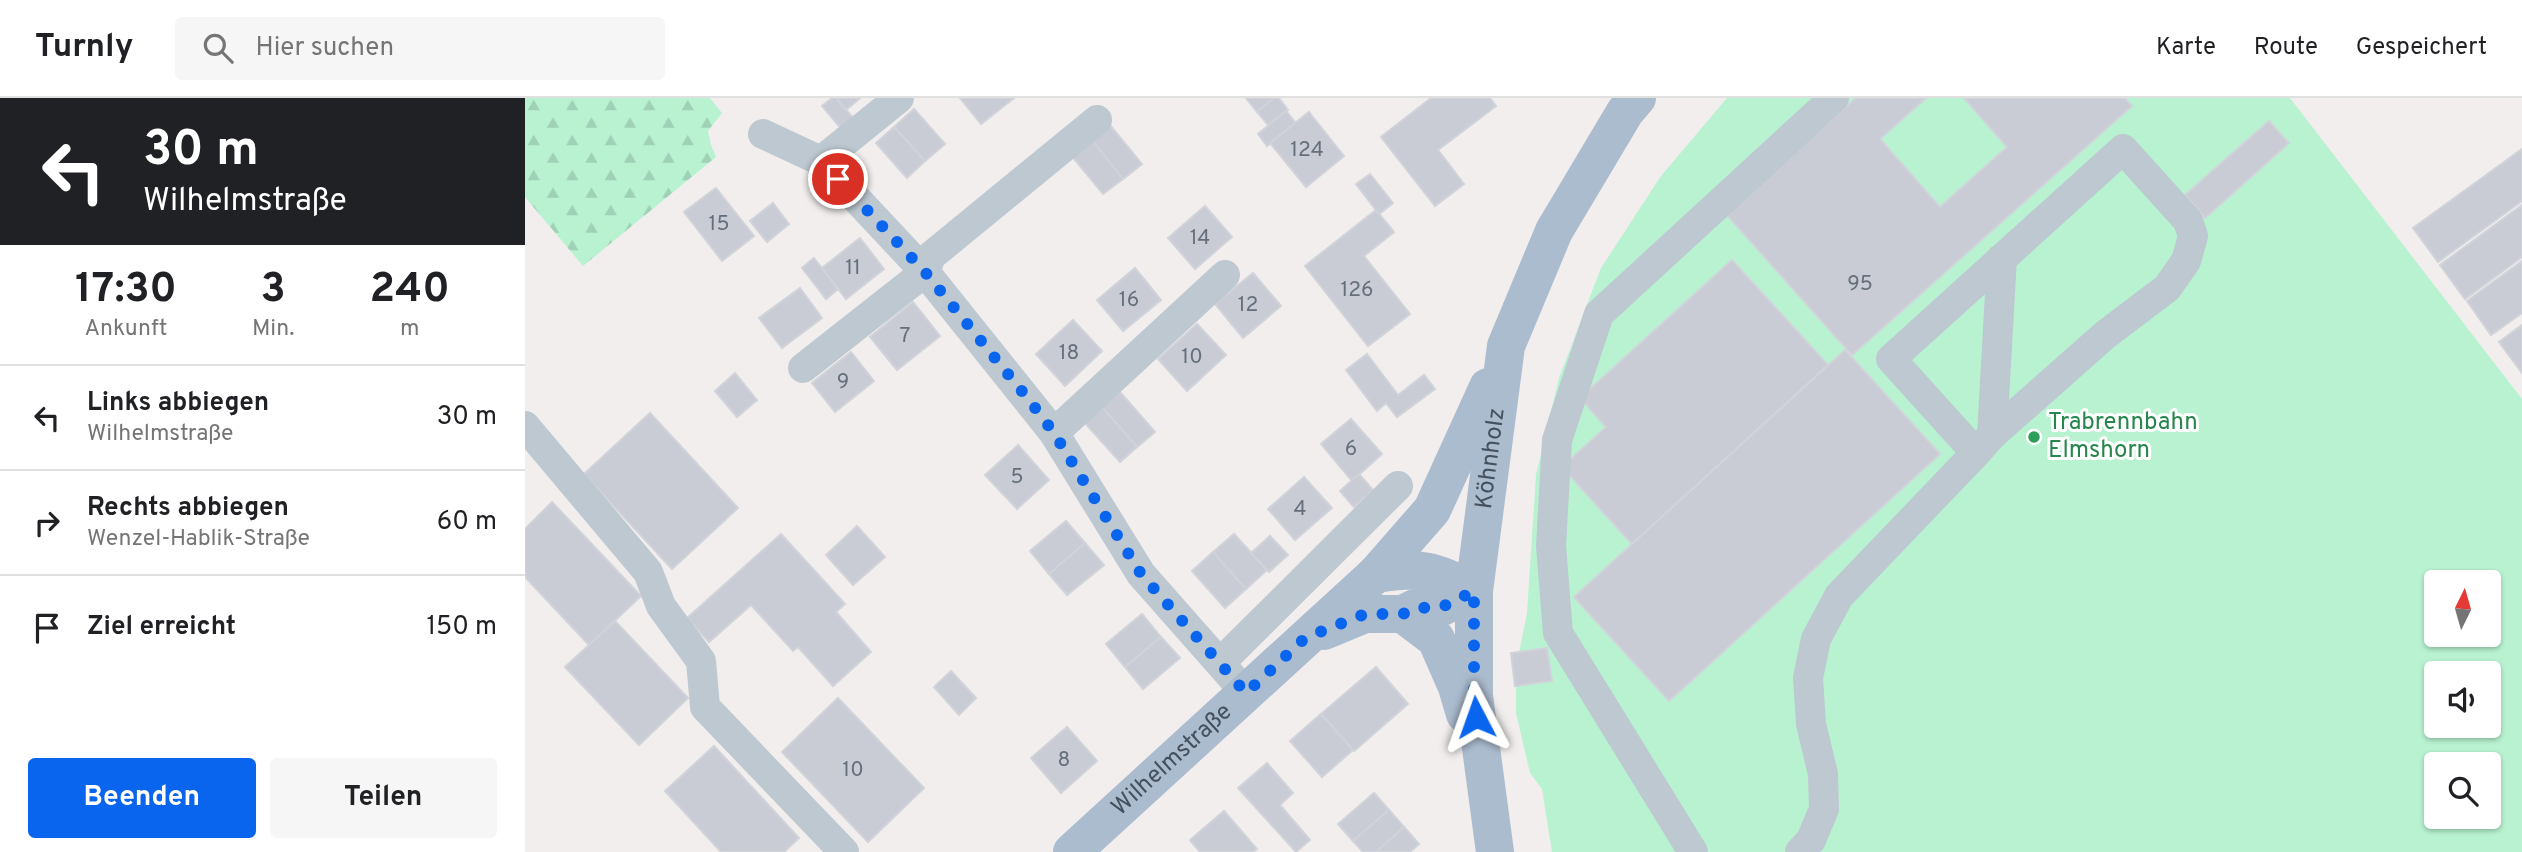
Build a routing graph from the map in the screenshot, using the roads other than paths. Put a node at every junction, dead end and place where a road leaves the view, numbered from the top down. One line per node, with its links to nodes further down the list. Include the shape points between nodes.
1 (899, 98): 6 (street)
2 (1637, 98): 10 (main road, Köhnholz, via 1554,231)
3 (1818, 103): 26 (street, via 1599,314 1557,440 1551,546 1558,633)
4 (1097, 120): 8 (street, via 930,256)
5 (763, 134): 6 (street)
6 (821, 161): 8 (street)
7 (2002, 258): 14 (street); 14 (street, via 1891,359); 14 (street, via 2123,149 2188,221 2193,236 2186,261 2167,288 2105,335)
8 (925, 272): 11 (street); 13 (street)
9 (1225, 275): 13 (street)
10 (1506, 346): 16 (main road, Wilhelmstraße, via 1432,510); 17 (main road, Köhnholz)
11 (803, 368)
12 (525, 426): 23 (street, via 648,572 661,606 701,661 705,707)
13 (1054, 433): 20 (street, via 1141,574)
14 (1984, 444): 27 (street, via 1839,596 1816,639 1808,678 1824,809 1811,840)
15 (1398, 486): 20 (street)
16 (1376, 574): 17 (main road, via 1419,570 1445,575); 19 (main road, Wilhelmstraße)
17 (1474, 591): 18 (main road, Wilhelmstraße, via 1442,607 1415,608); 22 (main road, Köhnholz, via 1474,696)
18 (1403, 614): 19 (main road, Wilhelmstraße, via 1365,614); 22 (main road, via 1436,639 1457,687)
19 (1305, 638): 21 (main road, Wilhelmstraße)
20 (1220, 663): 21 (street)
21 (1246, 693): 24 (main road, Wilhelmstraße)
22 (1484, 780): 25 (main road, Köhnholz)
23 (844, 852)
24 (1072, 852)
25 (1495, 852)
26 (1693, 852)
27 (1800, 852)

